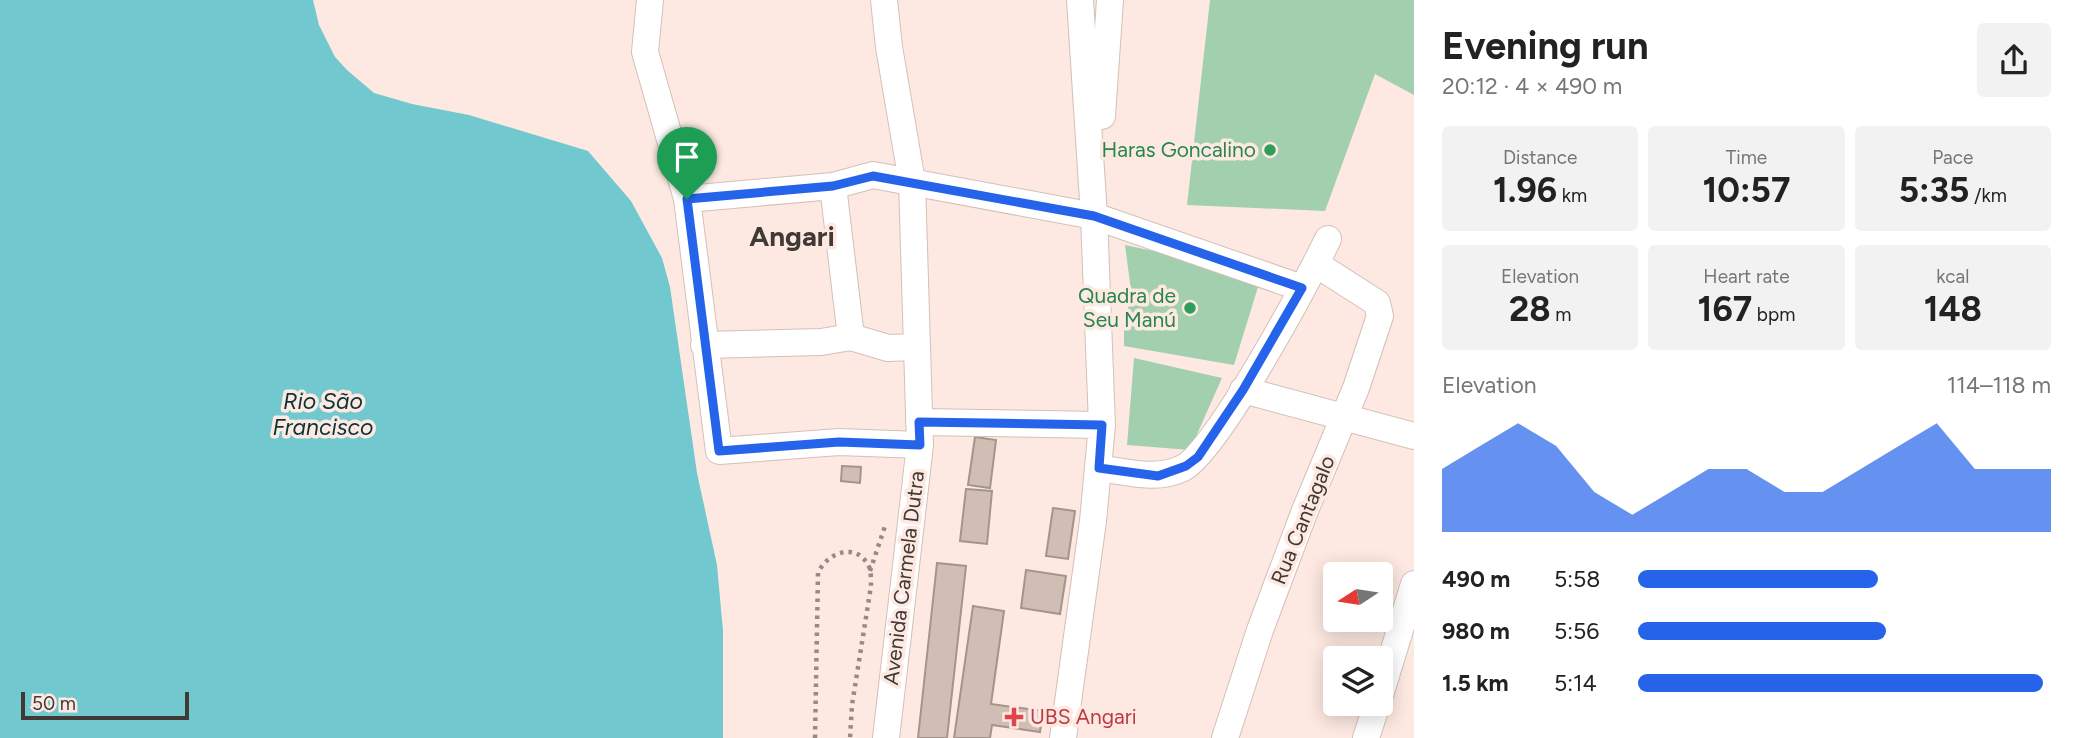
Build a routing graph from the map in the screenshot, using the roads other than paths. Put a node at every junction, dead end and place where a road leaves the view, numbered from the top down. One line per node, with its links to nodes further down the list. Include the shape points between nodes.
1 (650, 0): 7 (street, via 645,52)
2 (884, 0): 5 (street, Avenida Carmela Dutra)
3 (1080, 0): 8 (street)
4 (1110, 0): 8 (street)
5 (912, 182): 6 (street, via 873,176); 8 (street); 14 (street, Avenida Carmela Dutra)
6 (833, 186): 7 (street); 12 (street)
7 (687, 199): 13 (street)
8 (1094, 216): 11 (street); 17 (street)
9 (1328, 239): 10 (street)
10 (1316, 264): 11 (street); 16 (street, Rua Cantagalo, via 1377,303 1380,316)
11 (1302, 288): 15 (street)
12 (850, 337): 13 (street); 14 (street, via 888,348)
13 (704, 345): 18 (street, via 719,451)
14 (915, 346): 18 (street, Avenida Carmela Dutra)
15 (1243, 390): 16 (street); 20 (street, via 1198,457 1186,466 1158,476)
16 (1344, 418): 19 (street); 26 (street, Rua Cantagalo, via 1265,617)
17 (1102, 425): 18 (street); 20 (street)
18 (919, 433): 24 (street, Avenida Carmela Dutra)
19 (1414, 436)
20 (1099, 468): 25 (street)
21 (1414, 584): 22 (street)
22 (1393, 653)
23 (1373, 716): 27 (street)
24 (886, 738)
25 (1063, 738)
26 (1225, 738)
27 (1366, 738)

